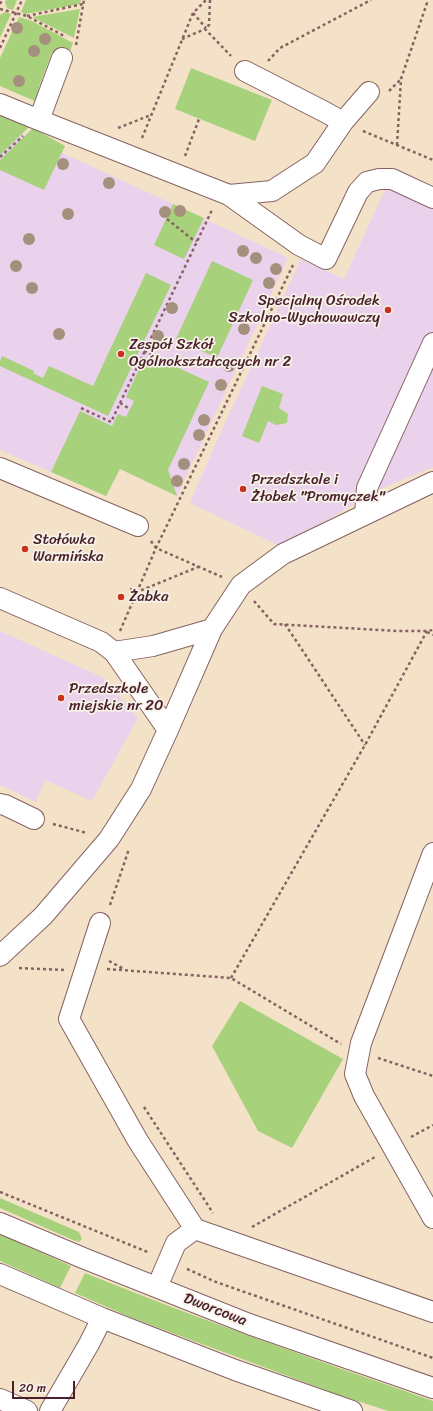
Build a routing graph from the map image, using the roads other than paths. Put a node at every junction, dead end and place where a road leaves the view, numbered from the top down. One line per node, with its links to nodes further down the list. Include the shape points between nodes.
1 (62, 58): 5 (street)
2 (245, 71): 6 (street)
3 (369, 92): 6 (street)
4 (0, 104): 5 (street)
5 (39, 120): 7 (street)
6 (352, 126): 7 (street, via 315,163 272,191)
7 (229, 195): 8 (street, via 300,245 326,259 358,192 367,182 392,179)
8 (433, 198)
9 (433, 343): 12 (street, via 368,488)
10 (0, 468): 13 (street)
11 (433, 482): 12 (street)
12 (365, 514): 15 (street, via 283,554 241,585)
13 (138, 526)
14 (0, 598): 16 (street, via 101,642)
15 (212, 628): 16 (street, via 153,646); 17 (street)
16 (114, 652): 17 (street)
17 (168, 730): 22 (street, via 141,789 108,840 43,916)
18 (0, 804): 19 (street)
19 (34, 819)
20 (433, 853): 23 (street, via 361,1043 356,1074 364,1096)
21 (100, 923): 25 (street, via 69,1019 138,1141)
22 (8, 962)
23 (433, 1218)
24 (0, 1223): 27 (street, Dworcowa)
25 (195, 1229): 27 (street, via 176,1243); 28 (street)
26 (0, 1274): 29 (street)
27 (157, 1287): 30 (street, Dworcowa, via 257,1326)
28 (433, 1312)
29 (102, 1318): 33 (street); 34 (street, via 235,1370)
30 (433, 1388)
31 (0, 1399): 32 (street)
32 (27, 1411)
33 (50, 1411)
34 (352, 1411)

